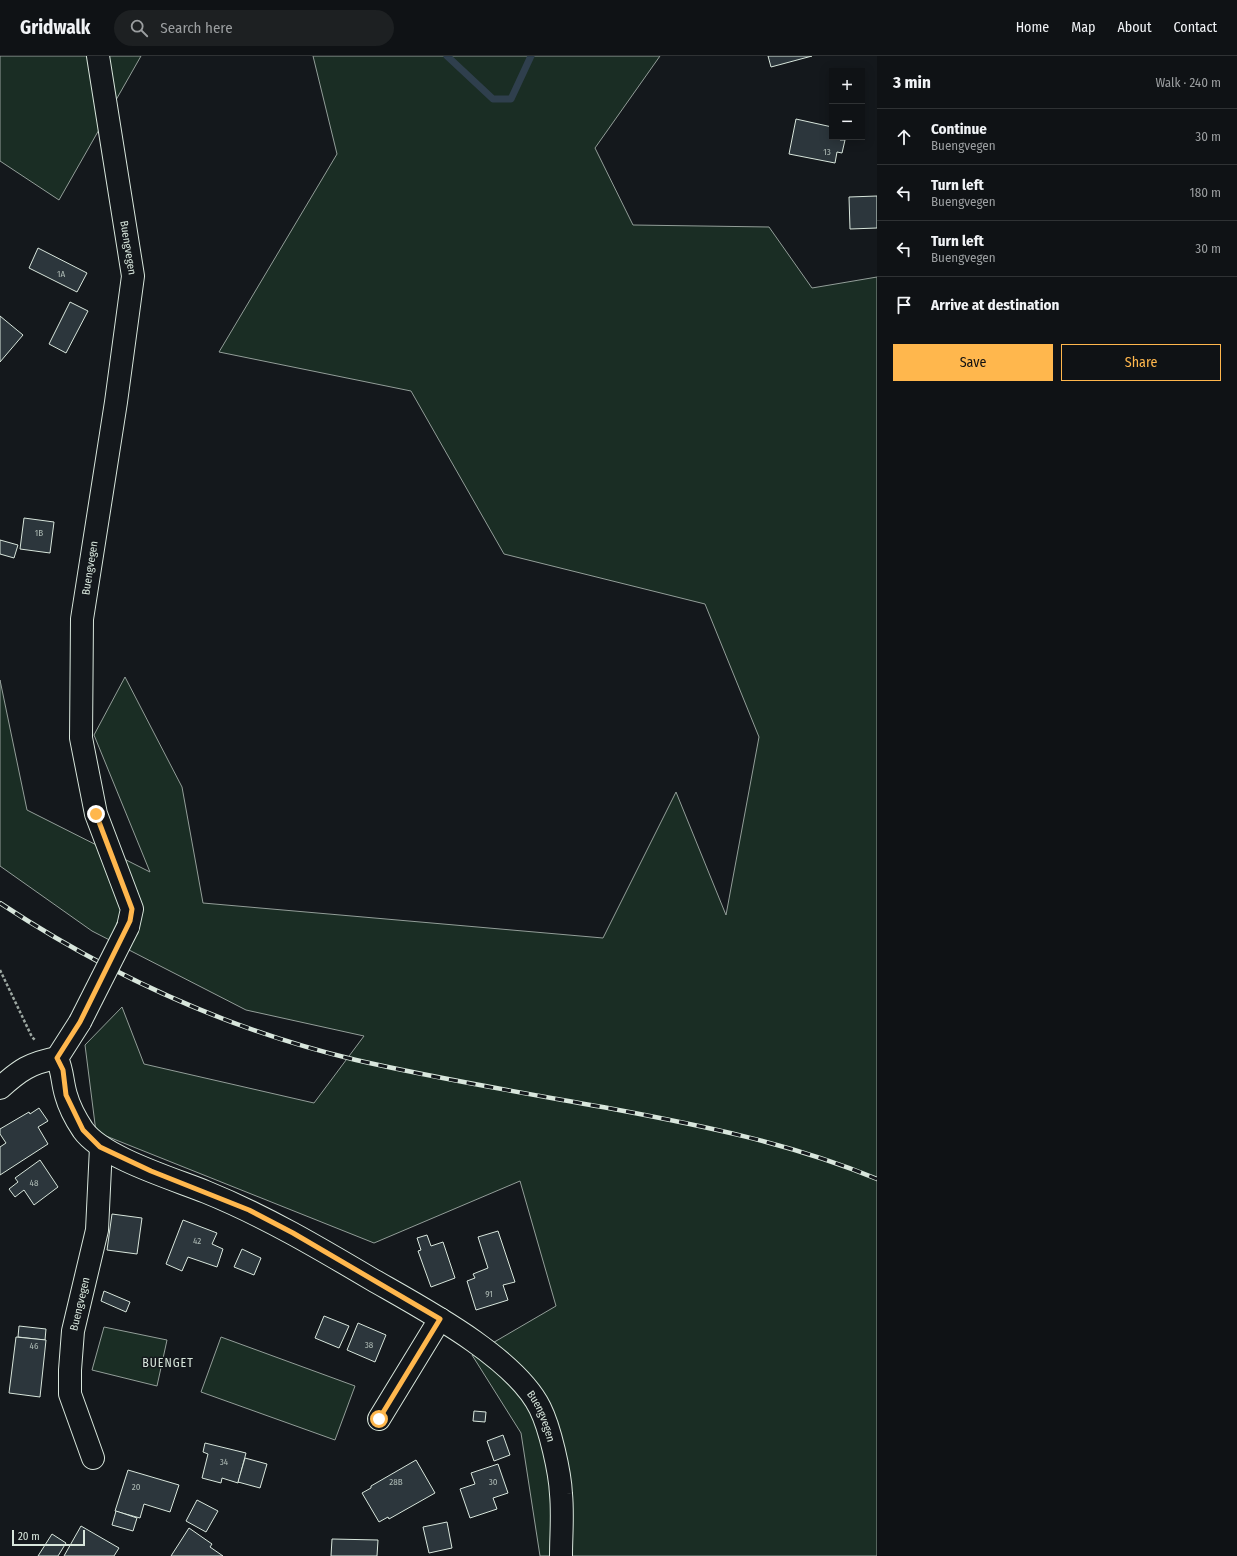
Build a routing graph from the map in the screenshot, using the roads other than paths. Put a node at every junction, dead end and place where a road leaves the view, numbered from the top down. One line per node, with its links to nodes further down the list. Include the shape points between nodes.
1 (98, 56): 2 (street, Buengvegen, bridge, via 132,276 116,402 82,619 81,738 96,814 132,909 128,927 80,1022)
2 (57, 1058): 3 (street, via 38,1062 19,1071); 4 (street, Buengvegen, via 63,1070 66,1095 83,1130)
3 (0, 1088)
4 (100, 1147): 5 (street, Buengvegen, via 151,1171 249,1210); 7 (street, Buengvegen, via 97,1230 73,1331 70,1370 72,1399)
5 (440, 1319): 6 (street); 8 (street, Buengvegen, via 487,1351 518,1378 540,1407 550,1435 561,1494)
6 (379, 1419)
7 (93, 1458)
8 (560, 1556)

